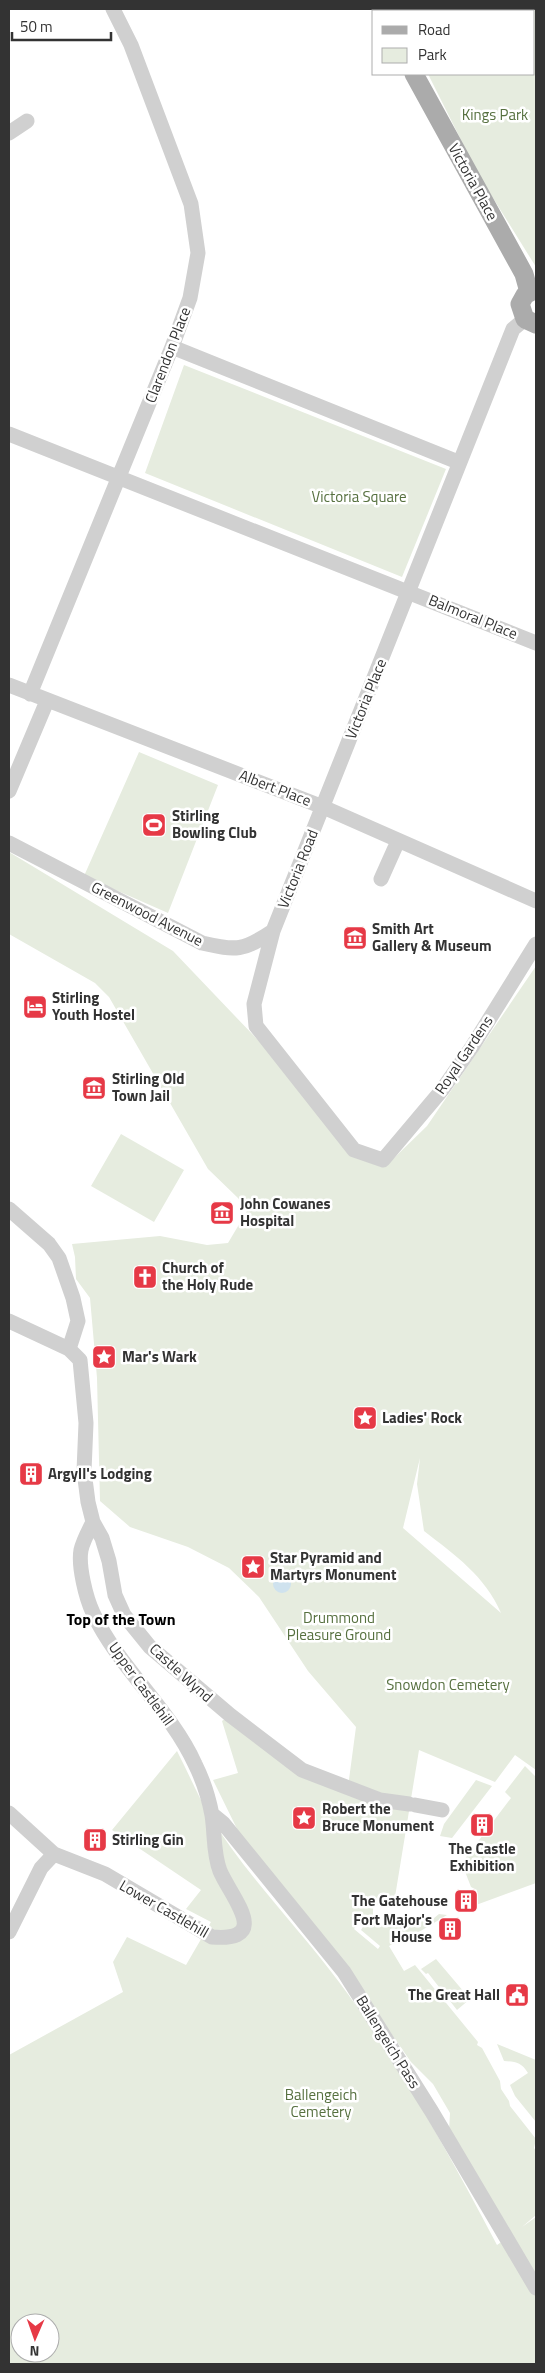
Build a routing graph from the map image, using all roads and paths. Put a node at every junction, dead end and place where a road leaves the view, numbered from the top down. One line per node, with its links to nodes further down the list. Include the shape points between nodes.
1 (113, 9): 7 (street, Clarendon Place, via 132,45 190,204 198,253 190,298)
2 (415, 75): 5 (main road, Victoria Place)
3 (27, 121): 4 (street)
4 (9, 133)
5 (532, 290): 6 (main road, via 520,304)
6 (531, 322): 9 (street, via 513,329)
7 (172, 347): 9 (street); 10 (street, Clarendon Place)
8 (9, 434): 10 (street)
9 (458, 462): 11 (street)
10 (120, 478): 11 (street); 14 (street, Clarendon Place)
11 (409, 591): 12 (street, Balmoral Place); 17 (street, Victoria Place)
12 (536, 643)
13 (9, 685): 14 (street, Albert Place)
14 (30, 694): 15 (street, Albert Place)
15 (47, 701): 16 (street); 17 (street, Albert Place)
16 (9, 792)
17 (324, 807): 18 (street, Albert Place); 22 (street, Victoria Road)
18 (398, 841): 20 (street); 21 (street, Albert Place)
19 (9, 843): 22 (street, Greenwood Avenue, via 202,943 232,950 256,942)
20 (381, 879)
21 (536, 902)
22 (273, 931): 23 (street, Royal Gardens, via 254,1004 256,1026 354,1150 383,1160 442,1090)
23 (536, 944)
24 (9, 1209): 26 (street, via 50,1244 59,1258 78,1321)
25 (9, 1321): 26 (street)
26 (69, 1349): 27 (street, Castle Wynd, via 80,1360 83,1373 84,1471)
27 (93, 1522): 28 (street, Castle Wynd, via 102,1538 115,1595 124,1615 150,1647 230,1715 302,1770 380,1800); 30 (street, Upper Castlehill, via 81,1550 84,1583 92,1612 110,1643 180,1737 196,1764)
28 (442, 1810)
29 (9, 1813): 31 (street)
30 (212, 1814): 31 (street, Lower Castlehill, via 220,1871 244,1915 245,1926 238,1935 212,1937 105,1874); 33 (street, Ballengeich Pass, via 223,1823 344,1972 432,2112)
31 (54, 1854): 32 (street, via 41,1868)
32 (9, 1932)
33 (536, 2288)

